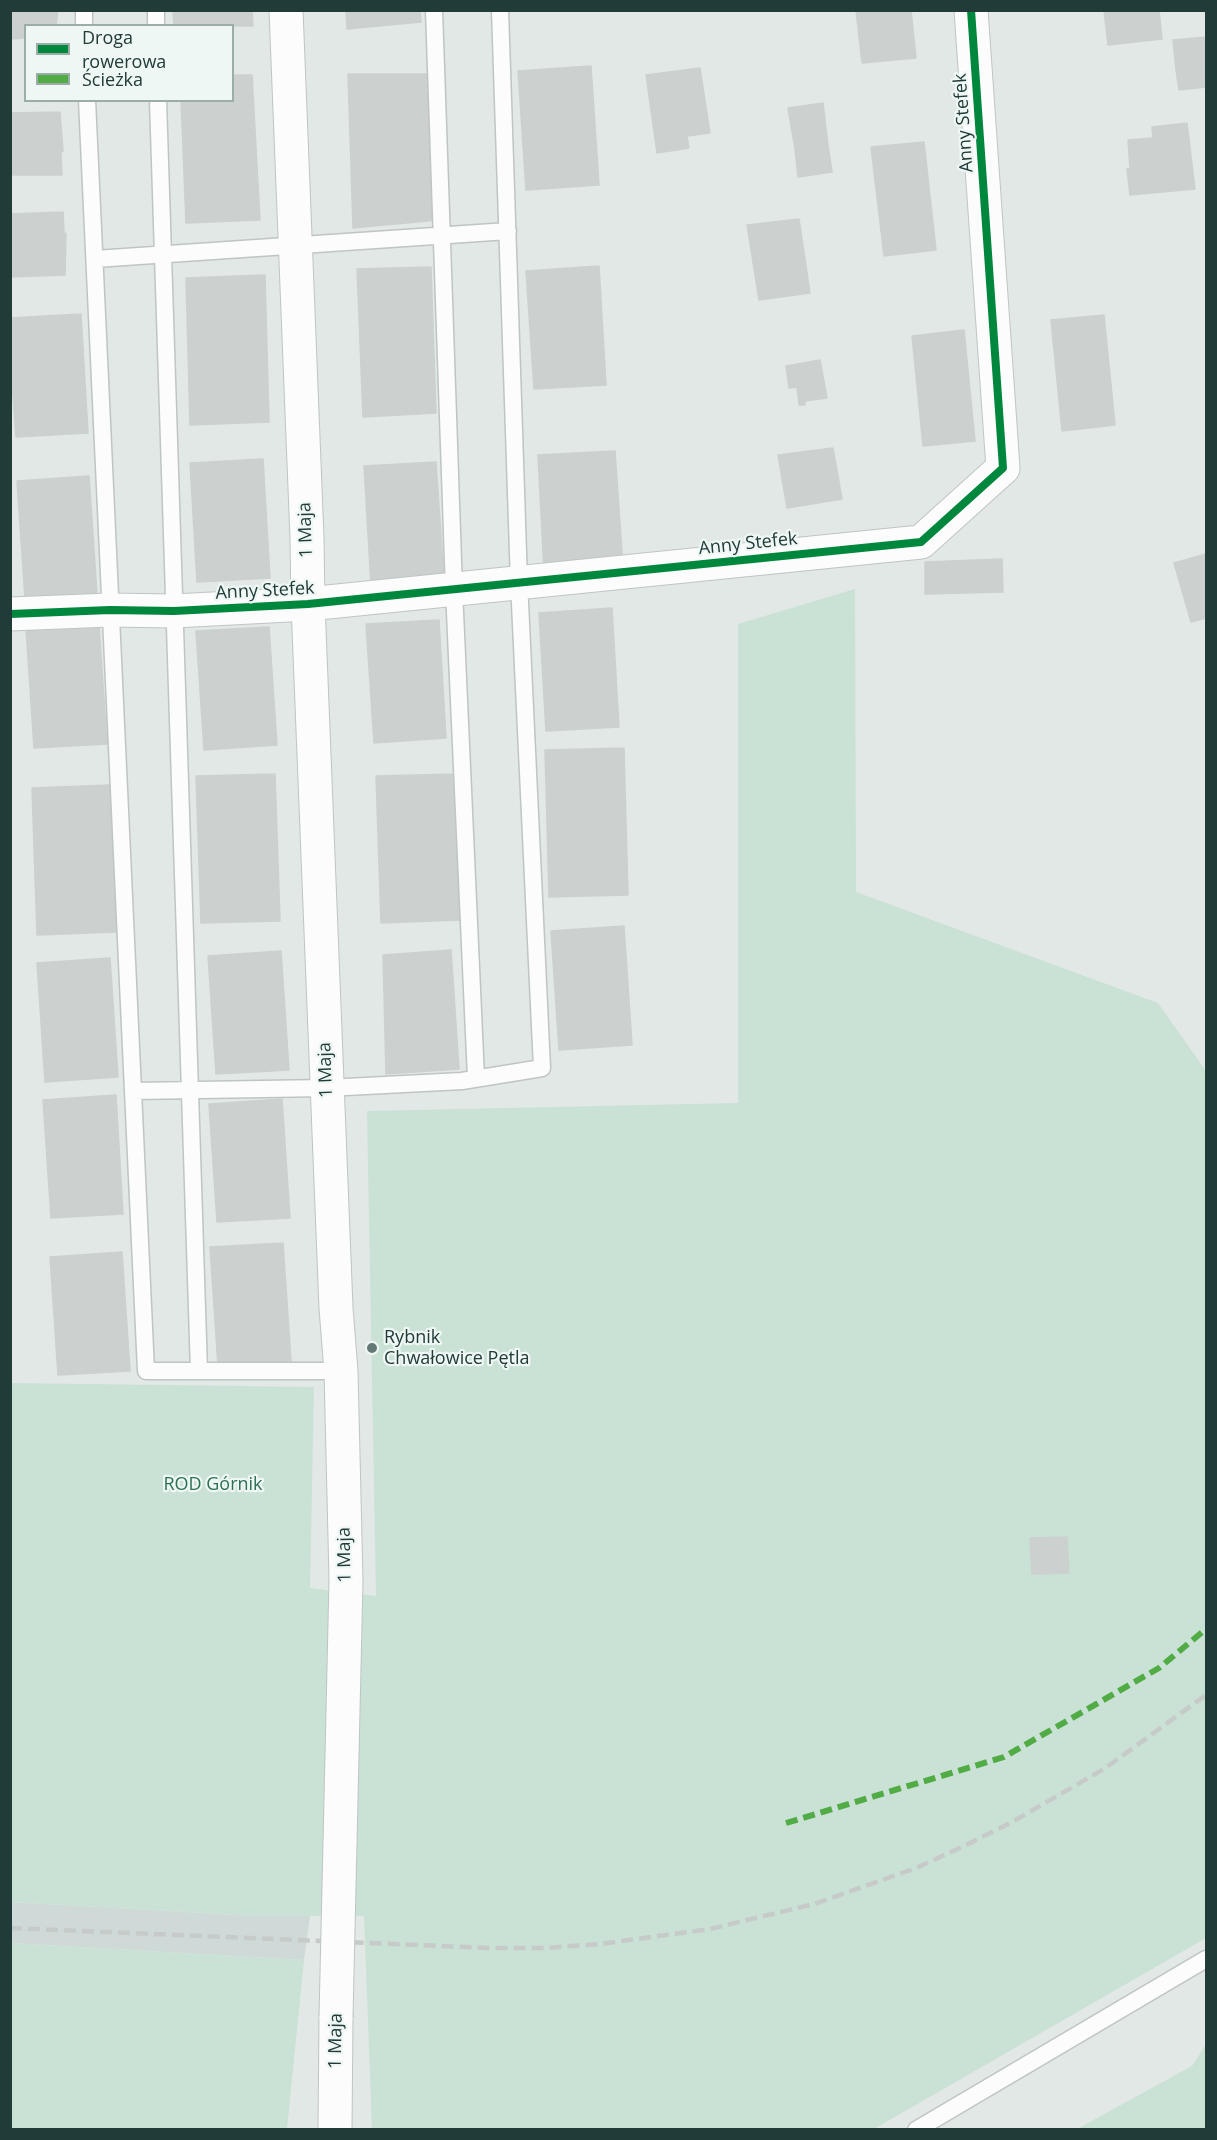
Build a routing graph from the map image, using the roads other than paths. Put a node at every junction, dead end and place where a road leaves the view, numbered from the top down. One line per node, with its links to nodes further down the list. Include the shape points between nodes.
1 (286, 10): 9 (main road, 1 Maja)
2 (434, 10): 8 (lane)
3 (500, 10): 7 (lane)
4 (971, 10): 12 (main road, Anny Stefek, via 1003,468 921,542)
5 (87, 102): 11 (lane)
6 (158, 102): 10 (lane)
7 (508, 231): 8 (lane); 12 (lane)
8 (442, 236): 9 (lane); 13 (lane)
9 (294, 245): 10 (lane); 14 (main road, 1 Maja)
10 (163, 254): 11 (lane); 16 (lane)
11 (94, 259): 15 (lane)
12 (519, 582): 13 (main road, Anny Stefek); 18 (lane, via 542,1068)
13 (454, 590): 14 (main road, Anny Stefek); 18 (lane)
14 (308, 604): 16 (main road, Anny Stefek); 19 (main road, 1 Maja)
15 (110, 610): 16 (main road, Anny Stefek); 17 (main road, Anny Stefek); 21 (lane)
16 (174, 611): 20 (lane)
17 (10, 614)
18 (476, 1078): 19 (lane)
19 (327, 1088): 20 (lane); 23 (main road, 1 Maja)
20 (190, 1090): 21 (lane); 22 (lane)
21 (133, 1091): 22 (lane, via 147,1371)
22 (199, 1371): 23 (lane)
23 (340, 1371): 25 (main road, 1 Maja, bridge, via 346,1580)
24 (1206, 1959): 26 (lane)
25 (335, 2130)
26 (916, 2130)

